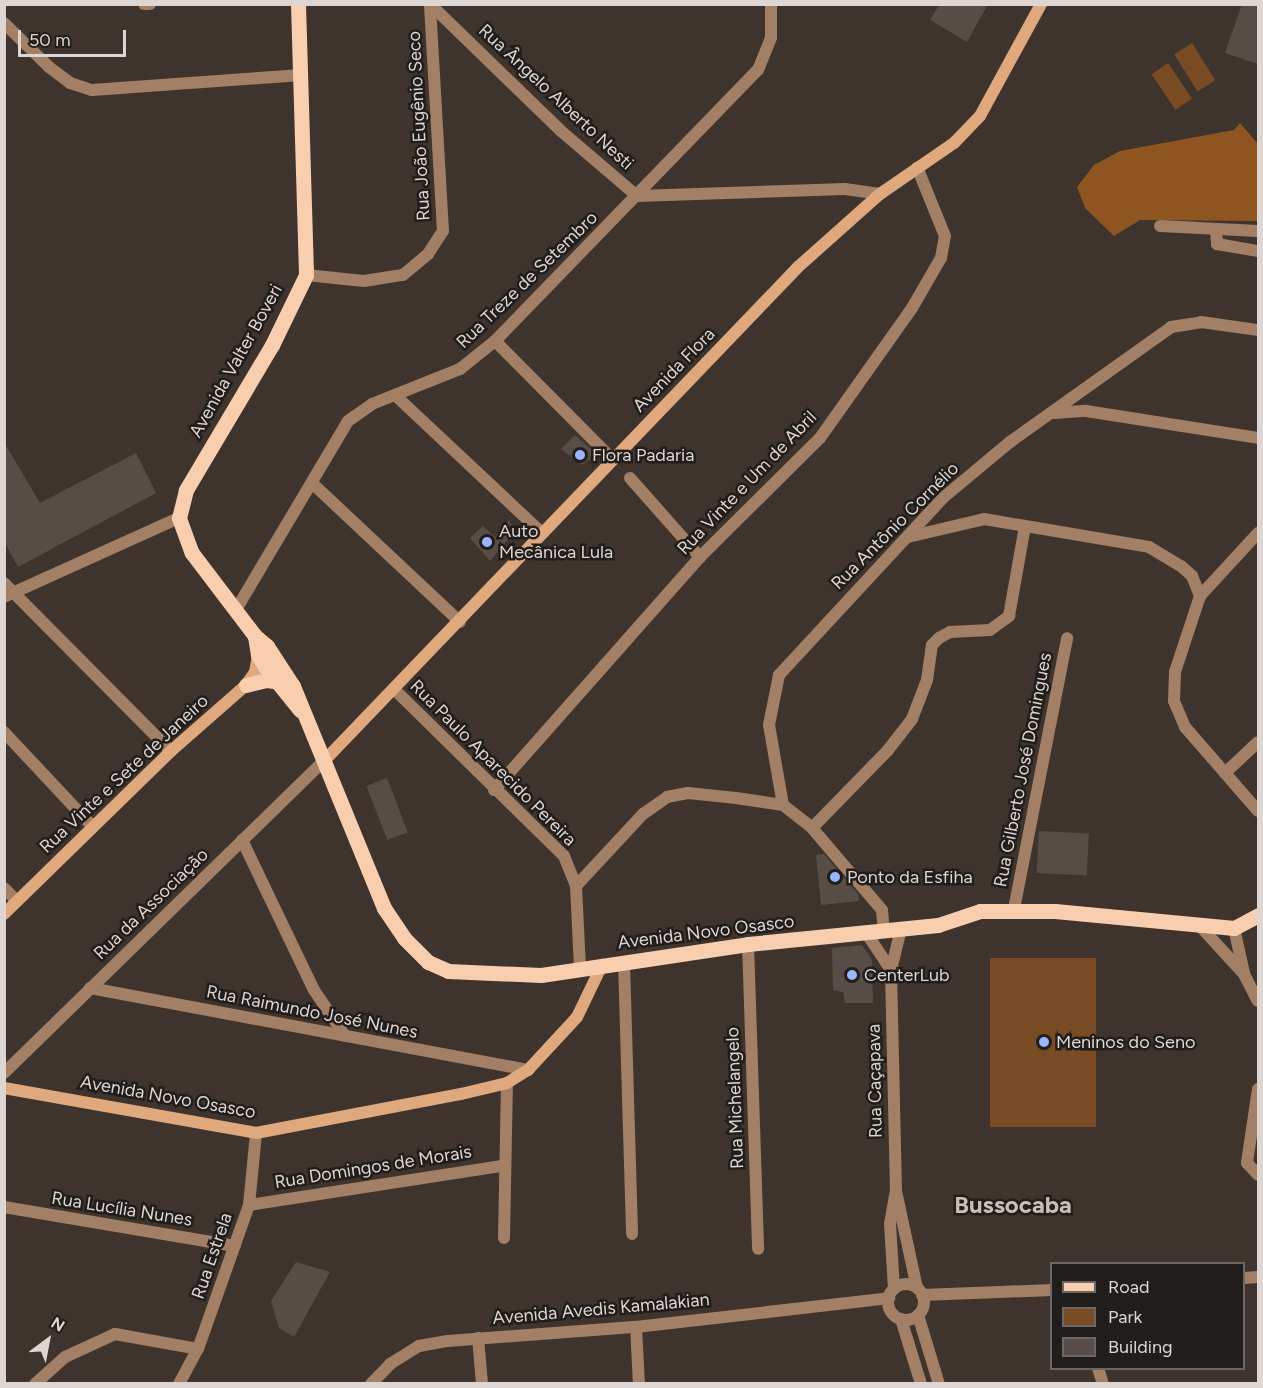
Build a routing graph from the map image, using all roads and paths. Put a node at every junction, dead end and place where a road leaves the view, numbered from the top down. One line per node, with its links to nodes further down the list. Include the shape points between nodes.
1 (144, 4): 2 (street)
2 (150, 4)
3 (298, 4): 8 (main road, Avenida Valter Boveri)
4 (771, 4): 11 (street, Rua Treze de Setembro, via 771,37 758,70)
5 (1041, 4): 9 (main road, Avenida Flora, via 980,116 954,143)
6 (430, 5): 11 (street, Rua Ângelo Alberto Nesti, via 561,131); 16 (street, Rua João Eugênio Seco, via 443,231 428,254 403,275 364,281)
7 (4, 23): 8 (street, via 70,83 92,90)
8 (301, 75): 16 (main road, Avenida Valter Boveri)
9 (917, 167): 10 (main road, Avenida Flora); 30 (street, Rua Vinte e Um de Abril, via 945,236 941,258 912,308 820,438)
10 (880, 194): 11 (street, Rua Ângelo Alberto Nesti, via 845,189); 22 (main road, Avenida Flora, via 798,267)
11 (637, 196): 18 (street, Rua Treze de Setembro)
12 (1160, 226): 13 (street)
13 (1216, 229): 14 (street); 15 (street, via 1216,244)
14 (1258, 231)
15 (1258, 251)
16 (306, 275): 25 (main road, Avenida Valter Boveri, via 272,345 186,490)
17 (1258, 330): 20 (street, Rua Antônio Cornélio, via 1201,322 1171,327 1149,339)
18 (495, 340): 19 (street, Rua Treze de Setembro, via 460,369); 22 (street)
19 (396, 396): 24 (street, Rua Treze de Setembro, via 372,404 348,421); 27 (street)
20 (1054, 413): 21 (street, via 1086,411); 29 (street, Rua Antônio Cornélio, via 1010,442 944,497)
21 (1258, 438)
22 (612, 459): 27 (main road, Avenida Flora)
23 (630, 478): 30 (street)
24 (312, 483): 33 (street, Rua Treze de Setembro); 34 (street)
25 (179, 518): 31 (street); 33 (main road, via 192,553)
26 (1025, 526): 29 (street, via 984,519); 32 (street, via 1149,547 1192,576); 52 (street, via 1009,616 990,630 950,632 932,645 927,680 912,720)
27 (541, 532): 34 (main road, Avenida Flora)
28 (1258, 533): 32 (street)
29 (906, 537): 49 (street, Rua Antônio Cornélio, via 779,675 769,725)
30 (700, 557): 48 (street, Rua Vinte e Um de Abril)
31 (7, 591): 45 (street)
32 (1200, 596): 47 (street, via 1175,672 1174,701 1185,727)
33 (237, 608): 35 (main road)
34 (460, 622): 41 (main road, Avenida Flora)
35 (255, 636): 37 (main road); 40 (main road, via 267,646)
36 (1067, 638): 57 (street, Rua Gilberto José Domingues)
37 (258, 655): 38 (main road); 39 (main road, Rua Vinte e Sete de Janeiro, via 255,672)
38 (274, 680): 39 (main road); 40 (main road); 42 (main road)
39 (246, 685): 45 (main road, Rua Vinte e Sete de Janeiro)
40 (294, 686): 42 (main road)
41 (394, 689): 46 (main road, Avenida Flora); 48 (street, Rua Paulo Aparecido Pereira)
42 (304, 714): 46 (main road)
43 (4, 732): 51 (street)
44 (1258, 742): 47 (street)
45 (171, 751): 51 (main road, Rua Vinte e Sete de Janeiro)
46 (324, 761): 53 (street, Rua da Associação); 68 (main road, via 384,908 404,938 428,962 448,971 541,975)
47 (1225, 773): 50 (street)
48 (494, 789): 54 (street, Rua Paulo Aparecido Pereira, via 564,856)
49 (783, 805): 52 (street); 54 (street, via 688,793 667,797 643,814)
50 (1258, 811)
51 (92, 826): 56 (main road, Rua Vinte e Sete de Janeiro)
52 (812, 828): 63 (street, via 882,910)
53 (242, 840): 71 (street, Rua da Associação); 73 (street, via 314,990)
54 (576, 886): 68 (street, Rua Paulo Aparecido Pereira)
55 (4, 888): 56 (street)
56 (17, 901): 58 (main road, Rua Vinte e Sete de Janeiro)
57 (1014, 909): 60 (main road, Avenida Novo Osasco); 62 (main road, Avenida Novo Osasco, via 980,911 938,925)
58 (4, 914)
59 (1258, 915): 61 (main road)
60 (1199, 925): 61 (main road, Avenida Novo Osasco); 70 (street)
61 (1234, 928): 70 (street)
62 (901, 929): 63 (main road, Avenida Novo Osasco); 69 (street, Rua Caçapava)
63 (884, 932): 64 (main road, Avenida Novo Osasco)
64 (867, 934): 65 (main road, Avenida Novo Osasco); 69 (street)
65 (748, 945): 66 (main road, Avenida Novo Osasco); 88 (street, Rua Michelangelo)
66 (624, 962): 67 (main road, Avenida Novo Osasco); 85 (street)
67 (602, 965): 68 (main road); 74 (main road, Avenida Novo Osasco, via 577,1017)
68 (580, 969)
69 (891, 970): 82 (street, Rua Caçapava)
70 (1244, 974): 72 (street)
71 (90, 988): 73 (street, Rua Raimundo José Nunes); 75 (street, Rua da Associação)
72 (1258, 1001)
73 (345, 1036): 74 (street, Rua Raimundo José Nunes)
74 (528, 1070): 76 (main road, Avenida Novo Osasco)
75 (4, 1073)
76 (507, 1083): 79 (main road, Avenida Novo Osasco); 80 (street)
77 (4, 1088): 79 (main road, Avenida Novo Osasco)
78 (1258, 1089): 81 (street, via 1248,1163)
79 (256, 1133): 83 (street, Rua Estrela)
80 (502, 1166): 83 (street, Rua Domingos de Morais); 86 (street)
81 (1258, 1175)
82 (896, 1191): 89 (street, Rua Caçapava); 90 (street, Rua Caçapava, via 890,1212)
83 (249, 1205): 87 (street, Rua Estrela)
84 (4, 1207): 87 (street, Rua Lucília Nunes)
85 (632, 1234)
86 (504, 1238)
87 (235, 1246): 97 (street, Rua Estrela)
88 (758, 1249)
89 (909, 1256): 90 (street); 93 (street, Rua Caçapava)
90 (891, 1258): 92 (street, Rua Caçapava)
91 (1050, 1290): 93 (street)
92 (890, 1298): 93 (street, Avenida Avedis Kamalakian, via 905,1284); 94 (street); 95 (street, Avenida Avedis Kamalakian)
93 (920, 1300): 94 (street); 98 (street, Rua Caçapava)
94 (901, 1319): 99 (street)
95 (636, 1327): 96 (street, Avenida Avedis Kamalakian); 105 (street)
96 (478, 1338): 103 (street, Avenida Avedis Kamalakian, via 419,1346 390,1364); 104 (street)
97 (198, 1349): 101 (street, via 115,1334 66,1357); 102 (street, Rua Estrela)
98 (930, 1357): 99 (street); 100 (street, Rua Caçapava)
99 (913, 1361): 106 (street)
100 (939, 1381): 106 (street)
101 (35, 1383)
102 (179, 1383)
103 (371, 1383)
104 (482, 1383)
105 (639, 1383)
106 (921, 1383)

